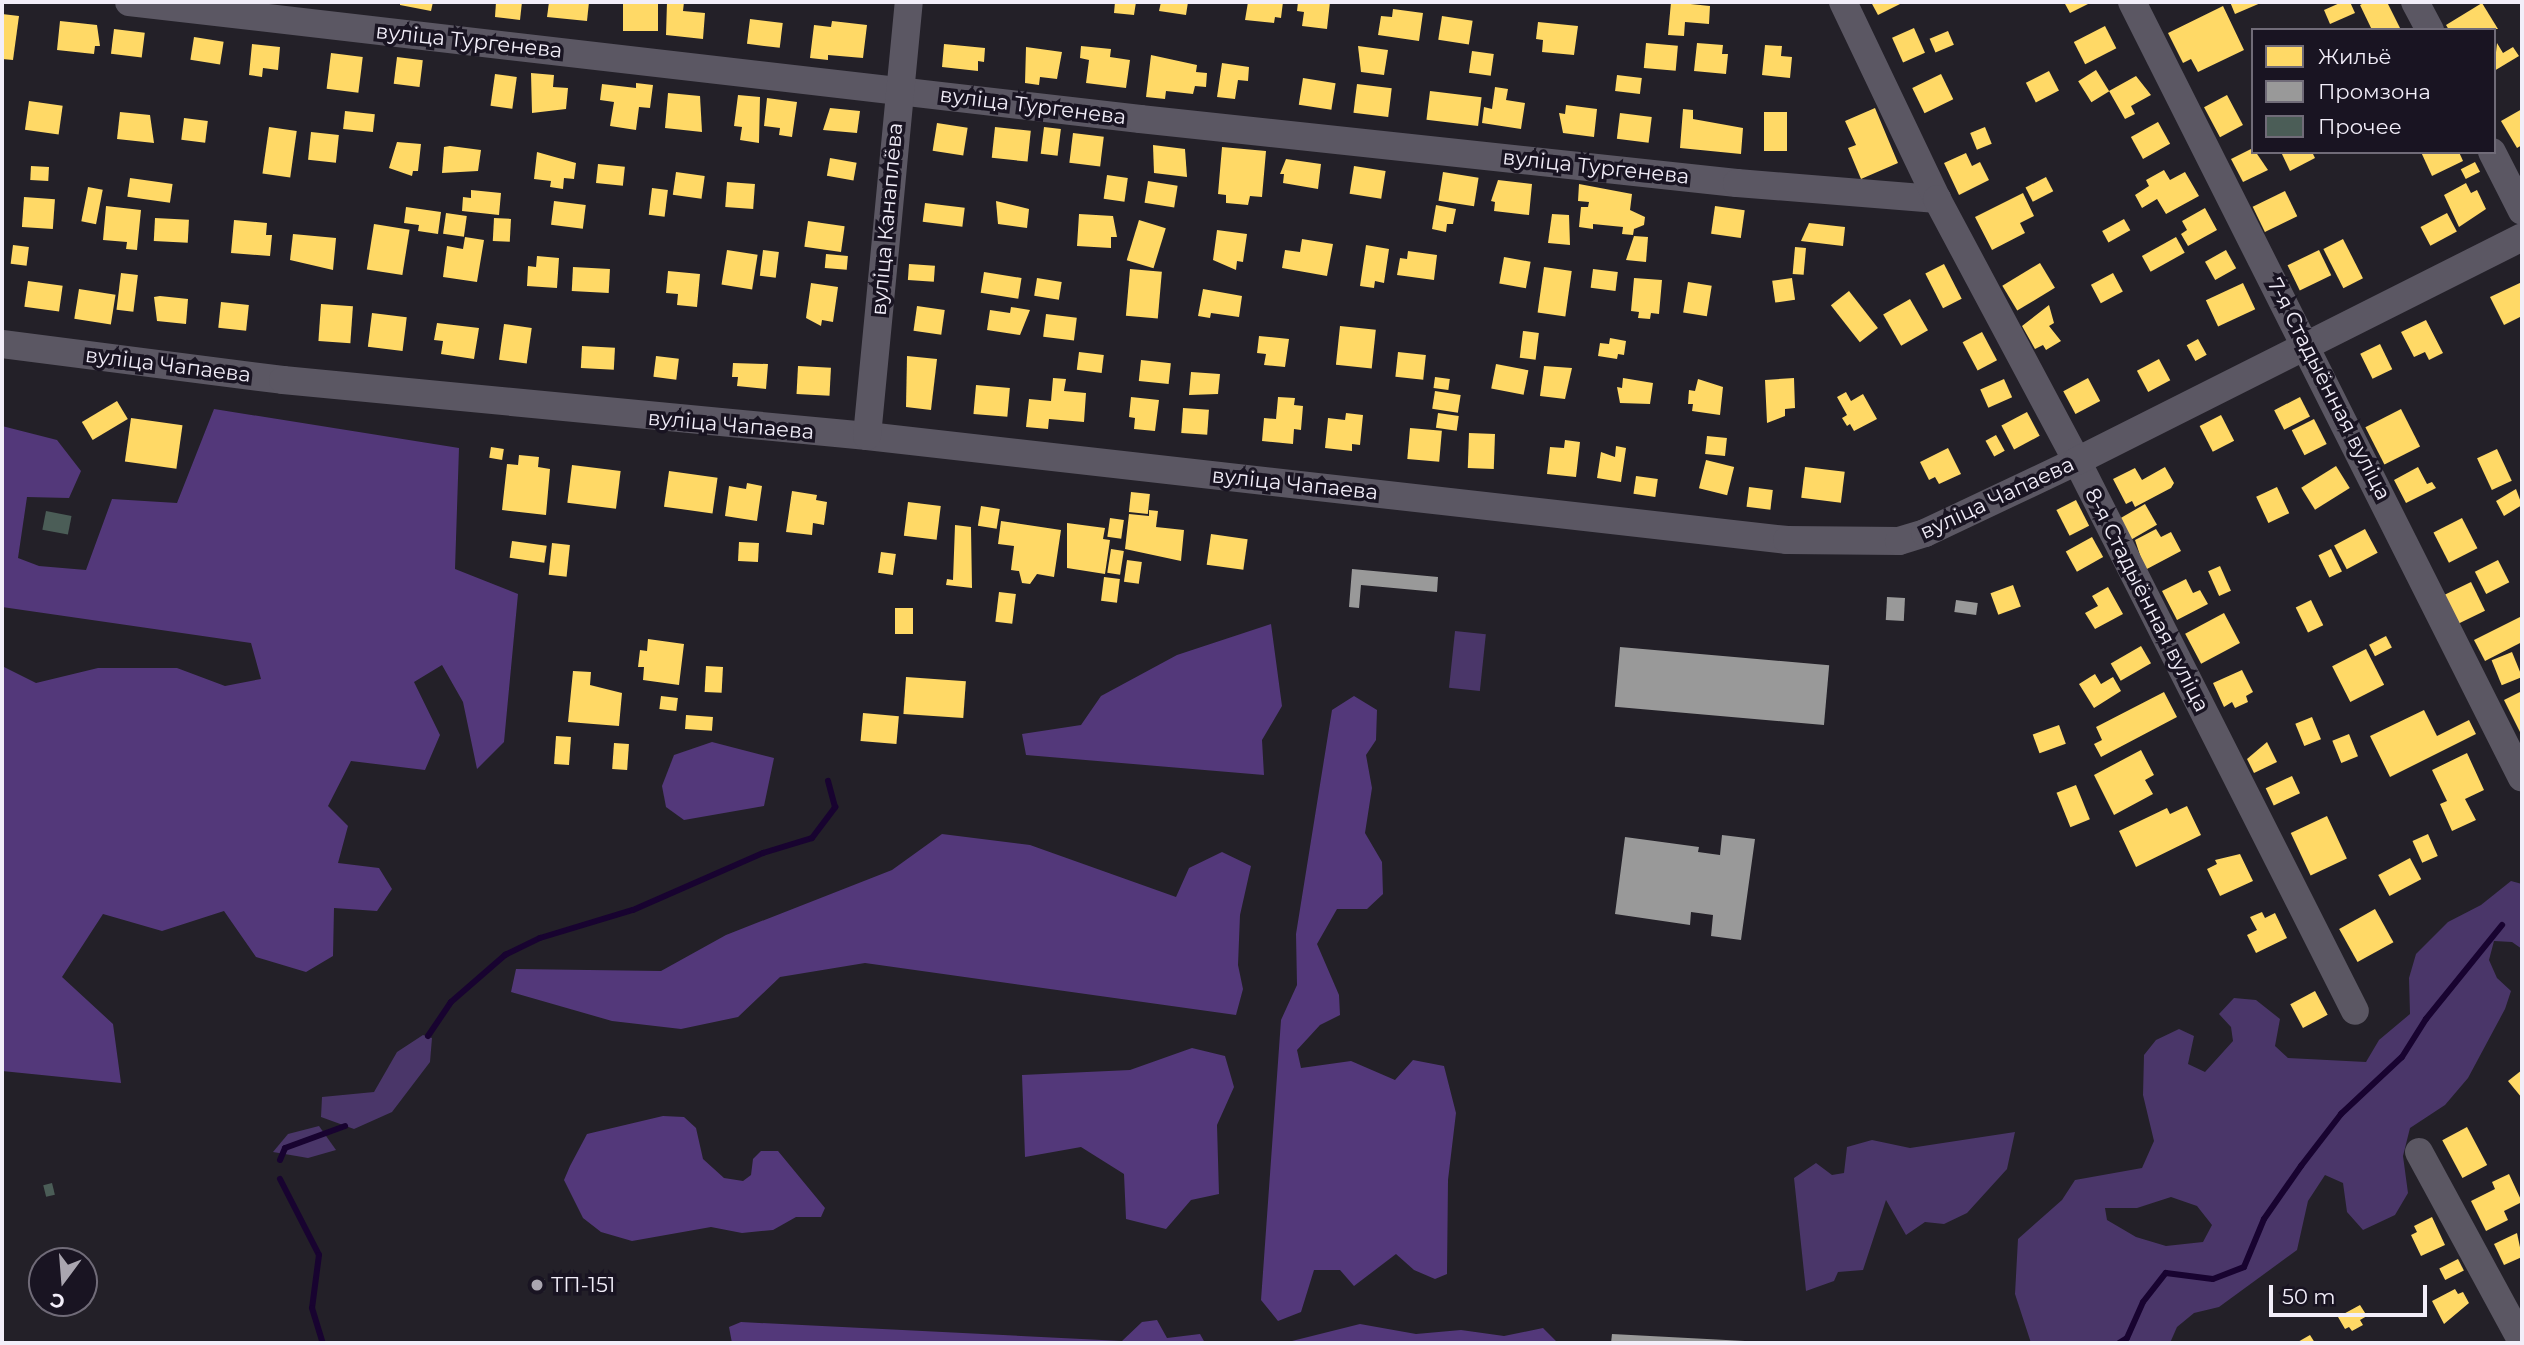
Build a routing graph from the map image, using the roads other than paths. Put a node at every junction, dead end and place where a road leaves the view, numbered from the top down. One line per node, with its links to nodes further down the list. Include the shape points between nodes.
1 (129, 2): 7 (street, вуліца Тургенева)
2 (909, 2): 7 (street, вуліца Канаплёва)
3 (1843, 2): 9 (street, 8-я Стадыённая вуліца)
4 (2132, 2): 13 (street, 7-я Стадыённая вуліца)
5 (2415, 2): 6 (street)
6 (2429, 28)
7 (899, 91): 9 (street, вуліца Тургенева, via 1737,183); 14 (street, вуліца Канаплёва)
8 (2493, 154): 10 (street)
9 (1937, 200): 15 (street, 8-я Стадыённая вуліца)
10 (2522, 211)
11 (2522, 237): 13 (street, вуліца Чапаева)
12 (2, 344): 14 (street, вуліца Чапаева, via 283,380)
13 (2307, 345): 15 (street, вуліца Чапаева); 16 (street, 7-я Стадыённая вуліца)
14 (867, 436): 15 (street, вуліца Чапаева, via 1812,542 1899,541)
15 (2077, 461): 17 (street, 8-я Стадыённая вуліца)
16 (2522, 778)
17 (2355, 1011)
18 (2419, 1152): 19 (street)
19 (2522, 1342)

